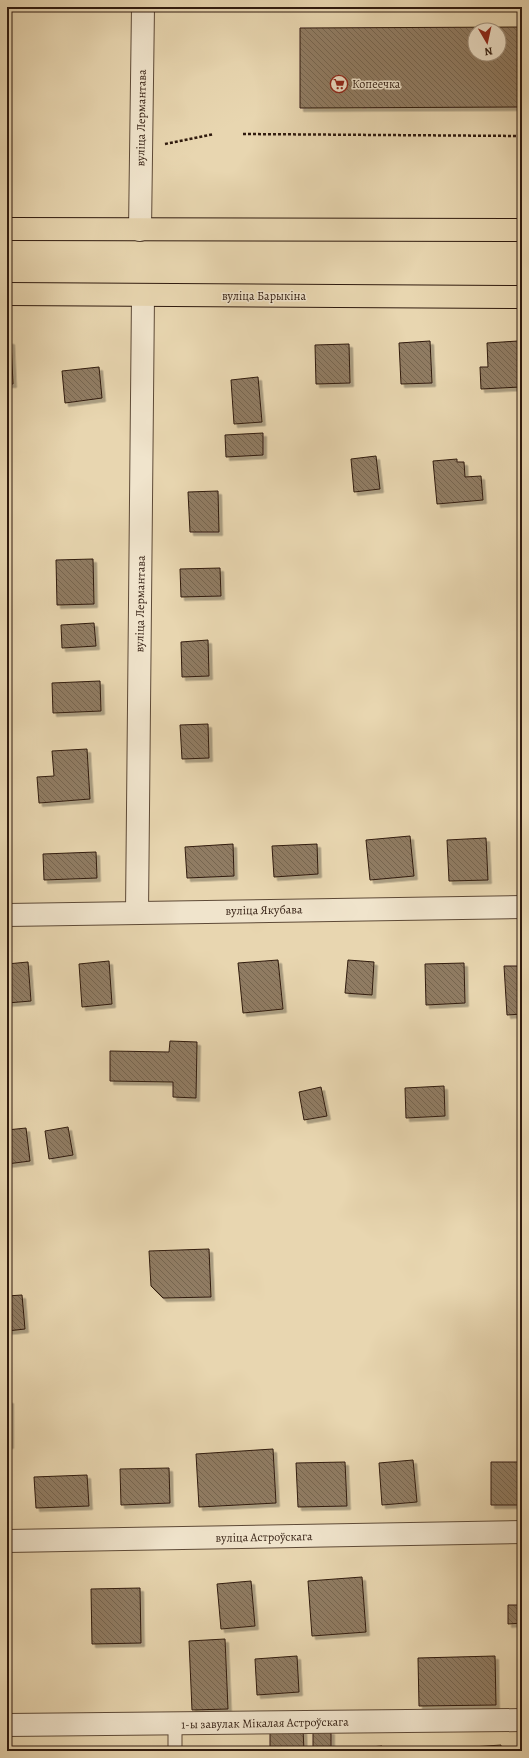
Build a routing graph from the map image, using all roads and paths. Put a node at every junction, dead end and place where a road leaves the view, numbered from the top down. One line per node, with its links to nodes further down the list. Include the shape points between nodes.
1 (143, 7): 7 (street, вуліца Лермантава)
2 (214, 134): 5 (path)
3 (243, 134): 4 (path)
4 (522, 136)
5 (163, 145)
6 (7, 229): 7 (main road)
7 (140, 230): 8 (main road)
8 (522, 230)
9 (7, 294): 10 (main road, вуліца Барыкіна)
10 (143, 296): 11 (main road, вуліца Барыкіна); 13 (street, вуліца Лермантава)
11 (522, 297)
12 (522, 907): 13 (street, вуліца Якубава)
13 (137, 912): 14 (street, вуліца Якубава)
14 (7, 915)
15 (522, 1532): 16 (street, вуліца Астроўскага)
16 (7, 1541)
17 (522, 1720): 18 (street, 1-ы завулак Мікалая Астроўскага)
18 (175, 1724): 19 (street, 1-ы завулак Мікалая Астроўскага); 20 (lane)
19 (7, 1725)
20 (175, 1751)

